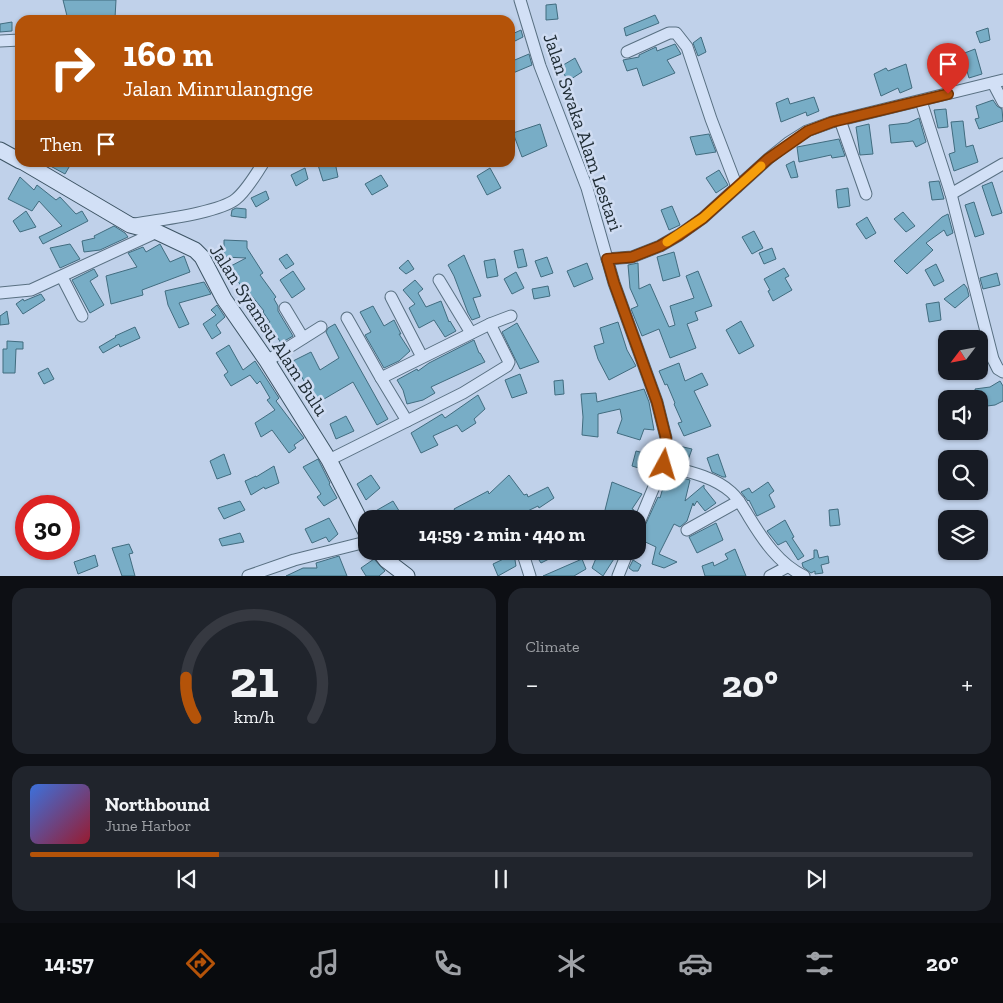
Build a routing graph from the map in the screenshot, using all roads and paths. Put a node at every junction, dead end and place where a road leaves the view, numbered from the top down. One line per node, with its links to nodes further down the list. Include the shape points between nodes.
1 (520, 0): 19 (street, Jalan Swaka Alam Lestari, via 540,66 587,188)
2 (15, 40): 3 (street)
3 (0, 41)
4 (627, 52): 14 (street, via 669,33 676,33 682,38)
5 (998, 81): 6 (street); 7 (street)
6 (921, 101): 8 (street); 16 (street)
7 (1003, 102)
8 (840, 120): 14 (street, via 808,131 788,143); 15 (street)
9 (0, 150): 10 (street, Jalan Syamsu Alam Bulu)
10 (15, 159)
11 (1003, 164): 16 (street)
12 (30, 167): 17 (street, Jalan Syamsu Alam Bulu)
13 (260, 167): 17 (street, via 236,199 225,206)
14 (737, 187): 19 (street, via 703,218 666,243 632,257)
15 (866, 194)
16 (951, 194): 34 (street, via 993,359)
17 (130, 224): 18 (street, Jalan Syamsu Alam Bulu)
18 (158, 232): 20 (street); 33 (street, Jalan Syamsu Alam Bulu, via 195,250 202,258 224,299)
19 (607, 259): 38 (street, Jalan Swaka Alam Lestari, via 659,411 666,438)
20 (62, 277): 22 (street, via 23,292); 25 (street)
21 (438, 280): 30 (street)
22 (0, 294)
23 (391, 298): 32 (street)
24 (285, 308): 31 (street)
25 (82, 316)
26 (511, 316): 28 (street)
27 (347, 318): 35 (street)
28 (490, 324): 30 (street); 36 (street, via 509,362 507,366)
29 (321, 327): 31 (street)
30 (471, 333): 32 (street)
31 (303, 338): 33 (street)
32 (422, 357): 35 (street)
33 (267, 361): 37 (street, Jalan Syamsu Alam Bulu)
34 (1003, 372)
35 (381, 378): 36 (street)
36 (407, 421): 37 (street)
37 (329, 460): 41 (street, Jalan Syamsu Alam Bulu)
38 (664, 465): 39 (street, via 711,480); 40 (street, Jalan Swaka Alam Lestari)
39 (739, 501): 42 (street); 47 (street, via 758,532)
40 (645, 510)
41 (358, 516)
42 (687, 530)
43 (358, 544): 48 (street, via 294,560)
44 (386, 560): 49 (street)
45 (525, 560): 50 (street)
46 (624, 560): 51 (street)
47 (787, 567): 52 (street); 53 (street)
48 (248, 576)
49 (407, 576)
50 (530, 576)
51 (618, 576)
52 (770, 576)
53 (804, 576)

